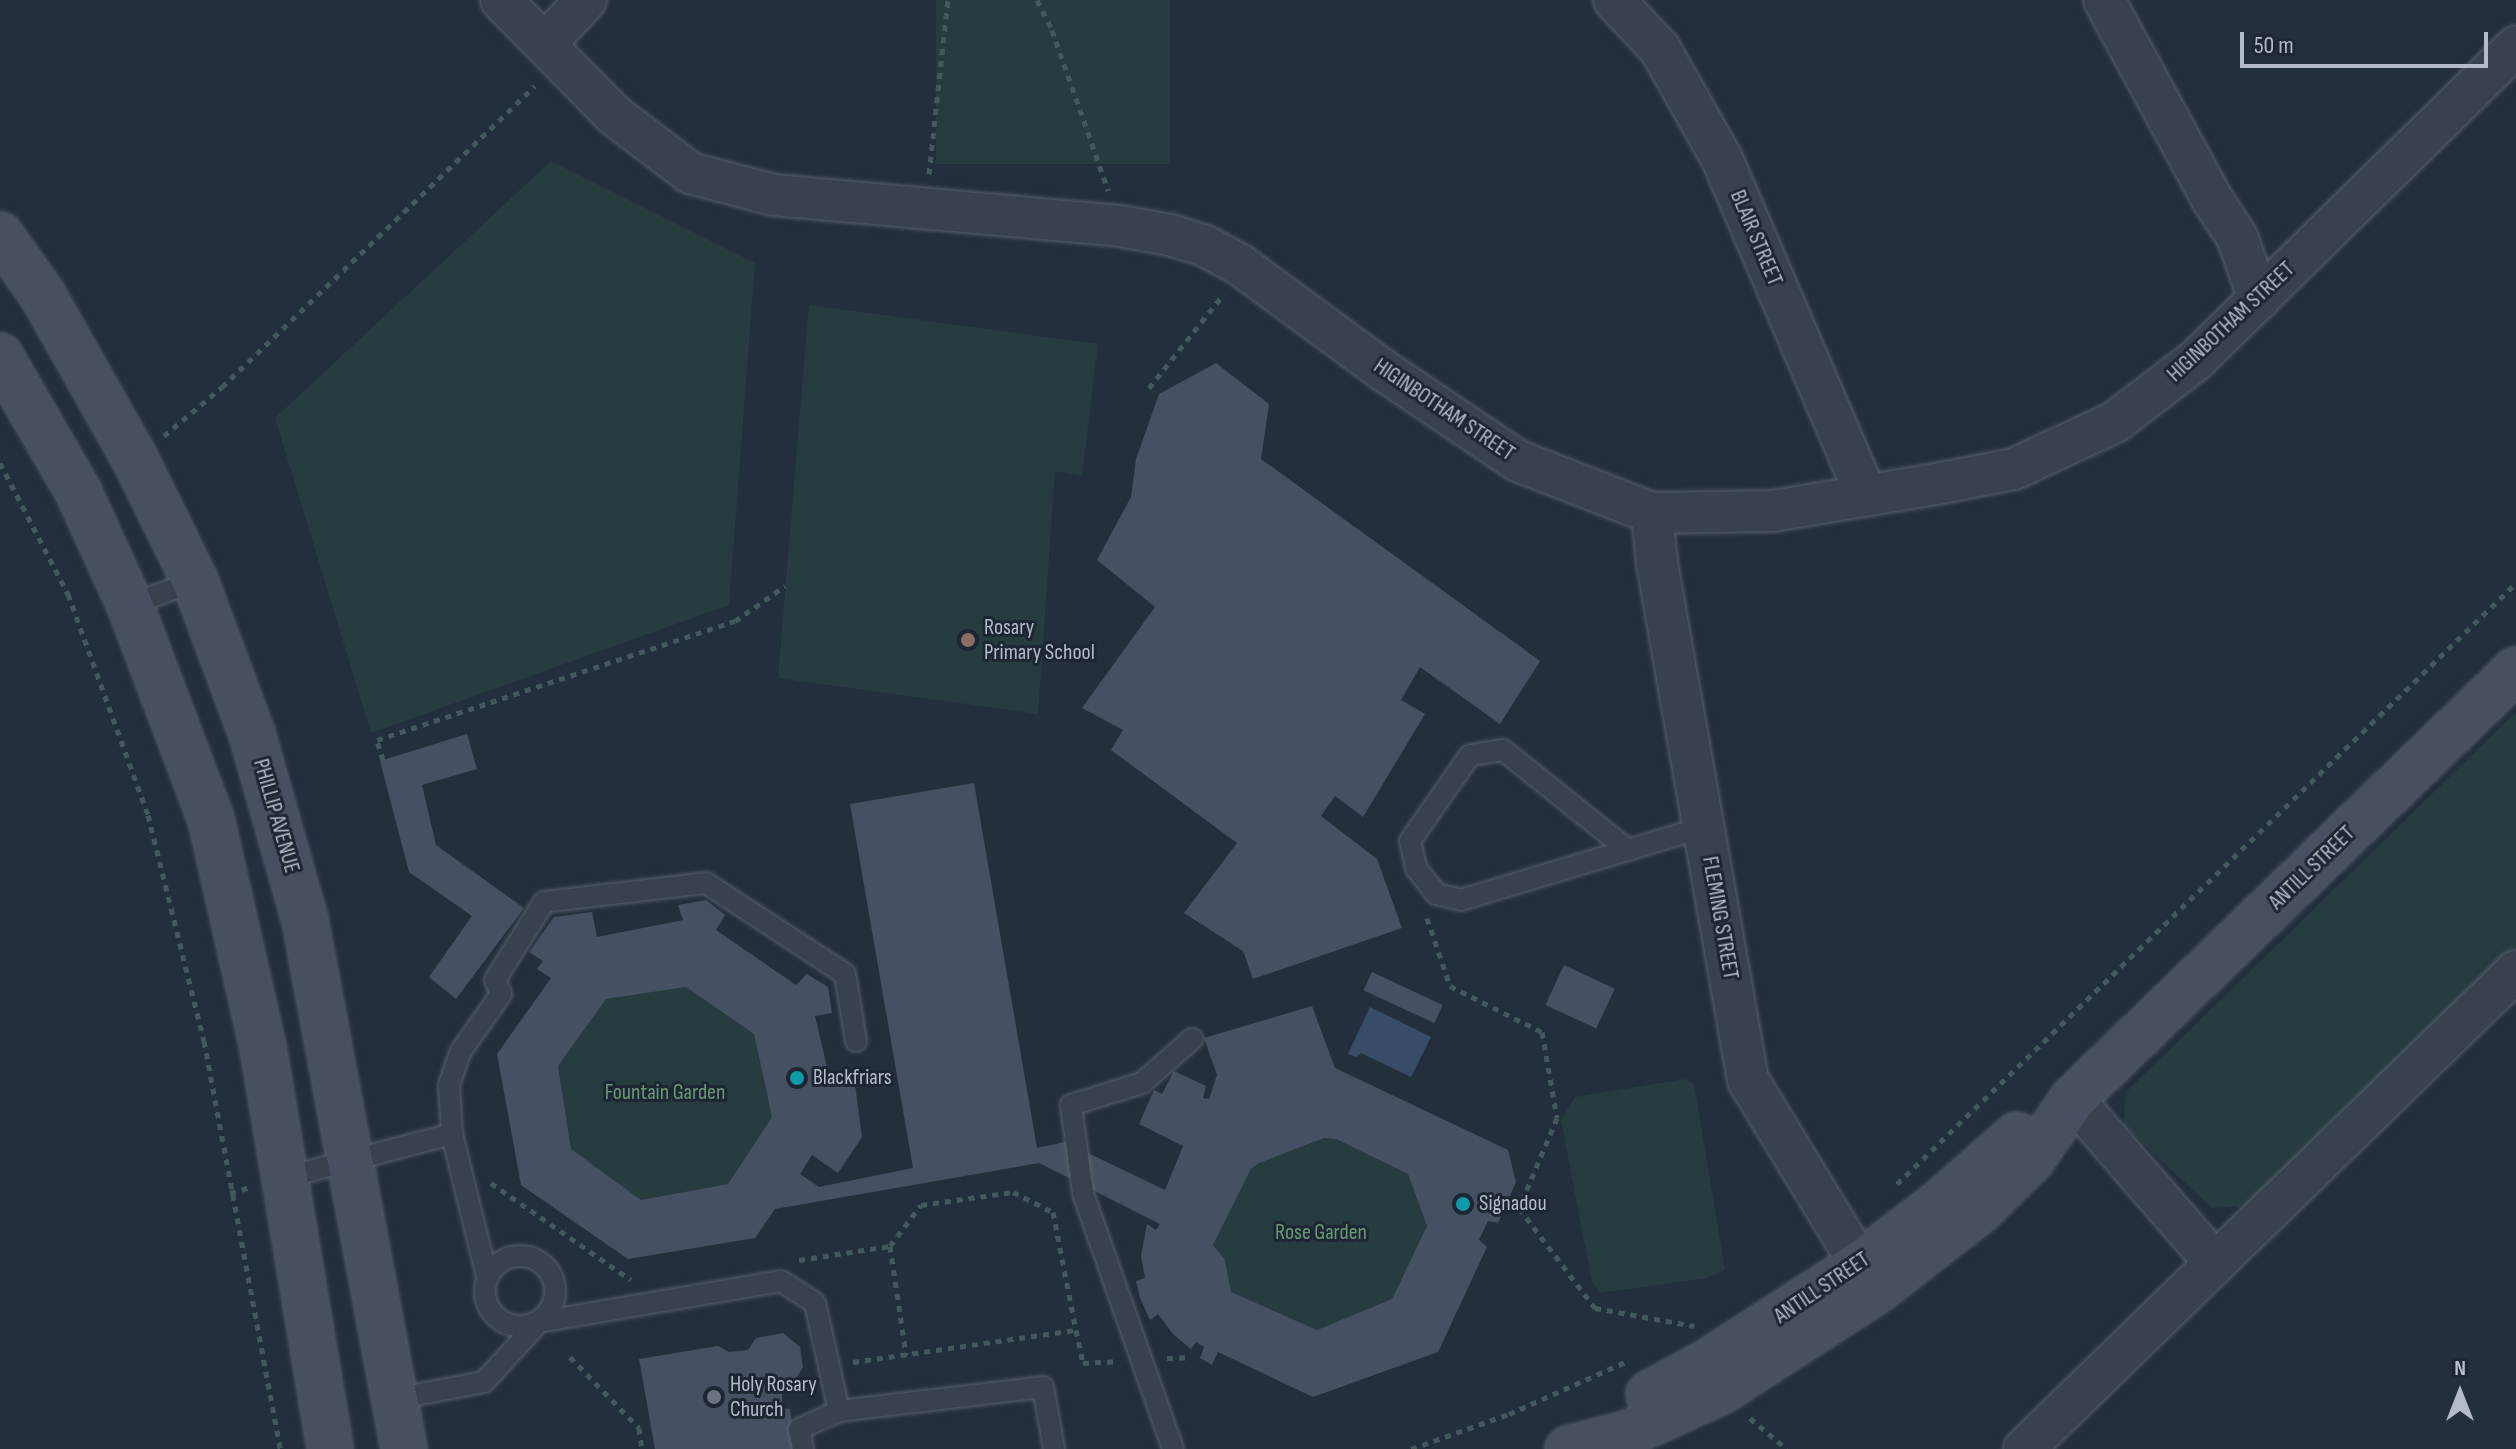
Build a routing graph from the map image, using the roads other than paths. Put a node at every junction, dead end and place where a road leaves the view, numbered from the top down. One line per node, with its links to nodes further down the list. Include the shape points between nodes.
1 (501, 0): 5 (street, HIGINBOTHAM STREET)
2 (586, 0): 5 (street)
3 (1614, 0): 10 (street, BLAIR STREET, via 1660,49 1722,159)
4 (2104, 0): 8 (street, via 2237,237)
5 (545, 44): 11 (street, HIGINBOTHAM STREET, via 614,115 690,173 774,195 1120,226 1170,235 1217,252 1518,461)
6 (2516, 47): 8 (street, HIGINBOTHAM STREET)
7 (0, 235): 12 (main road, PHILLIP AVENUE, via 42,294 135,459)
8 (2259, 299): 10 (street, HIGINBOTHAM STREET, via 2196,360 2115,422 2014,469)
9 (0, 356): 13 (main road, via 78,491)
10 (1866, 495): 11 (street, HIGINBOTHAM STREET, via 1773,511)
11 (1652, 513): 15 (street, FLEMING STREET)
12 (195, 581): 13 (lane); 22 (main road, PHILLIP AVENUE, via 252,734 286,848 305,920)
13 (130, 605): 23 (main road, via 211,819 263,1047)
14 (2516, 670): 20 (main road, ANTILL STREET)
15 (1704, 827): 16 (lane); 26 (street, FLEMING STREET, via 1748,1080)
16 (1628, 850): 16 (lane, via 1461,900 1436,894 1416,868 1410,841 1470,755 1503,750)
17 (2516, 971): 24 (street)
18 (1192, 1039): 34 (lane, via 1142,1083 1071,1105 1083,1193)
19 (856, 1041): 21 (lane, via 845,974 706,883 544,902 495,980 501,994 461,1051 449,1085)
20 (2073, 1099): 24 (street); 26 (main road, ANTILL STREET, via 2032,1159 1979,1211)
21 (452, 1134): 22 (lane); 25 (lane)
22 (350, 1161): 23 (lane); 28 (main road, PHILLIP AVENUE)
23 (283, 1178): 30 (main road)
24 (2215, 1263): 37 (street)
25 (487, 1276): 27 (lane, via 486,1299 498,1318 520,1326); 27 (lane, via 514,1255 547,1266 555,1299)
26 (1869, 1277): 35 (main road, ANTILL STREET, via 1700,1343); 36 (main road, ANTILL STREET, via 1723,1390 1627,1434)
27 (539, 1322): 28 (lane, via 484,1382); 29 (lane, via 781,1281 815,1303)
28 (394, 1399): 31 (main road, PHILLIP AVENUE)
29 (839, 1411): 32 (lane, via 799,1429); 33 (lane, via 1043,1387)
30 (330, 1449)
31 (404, 1449)
32 (803, 1449)
33 (1054, 1449)
34 (1173, 1449)
35 (1553, 1449)
36 (1568, 1449)
37 (2024, 1449)

